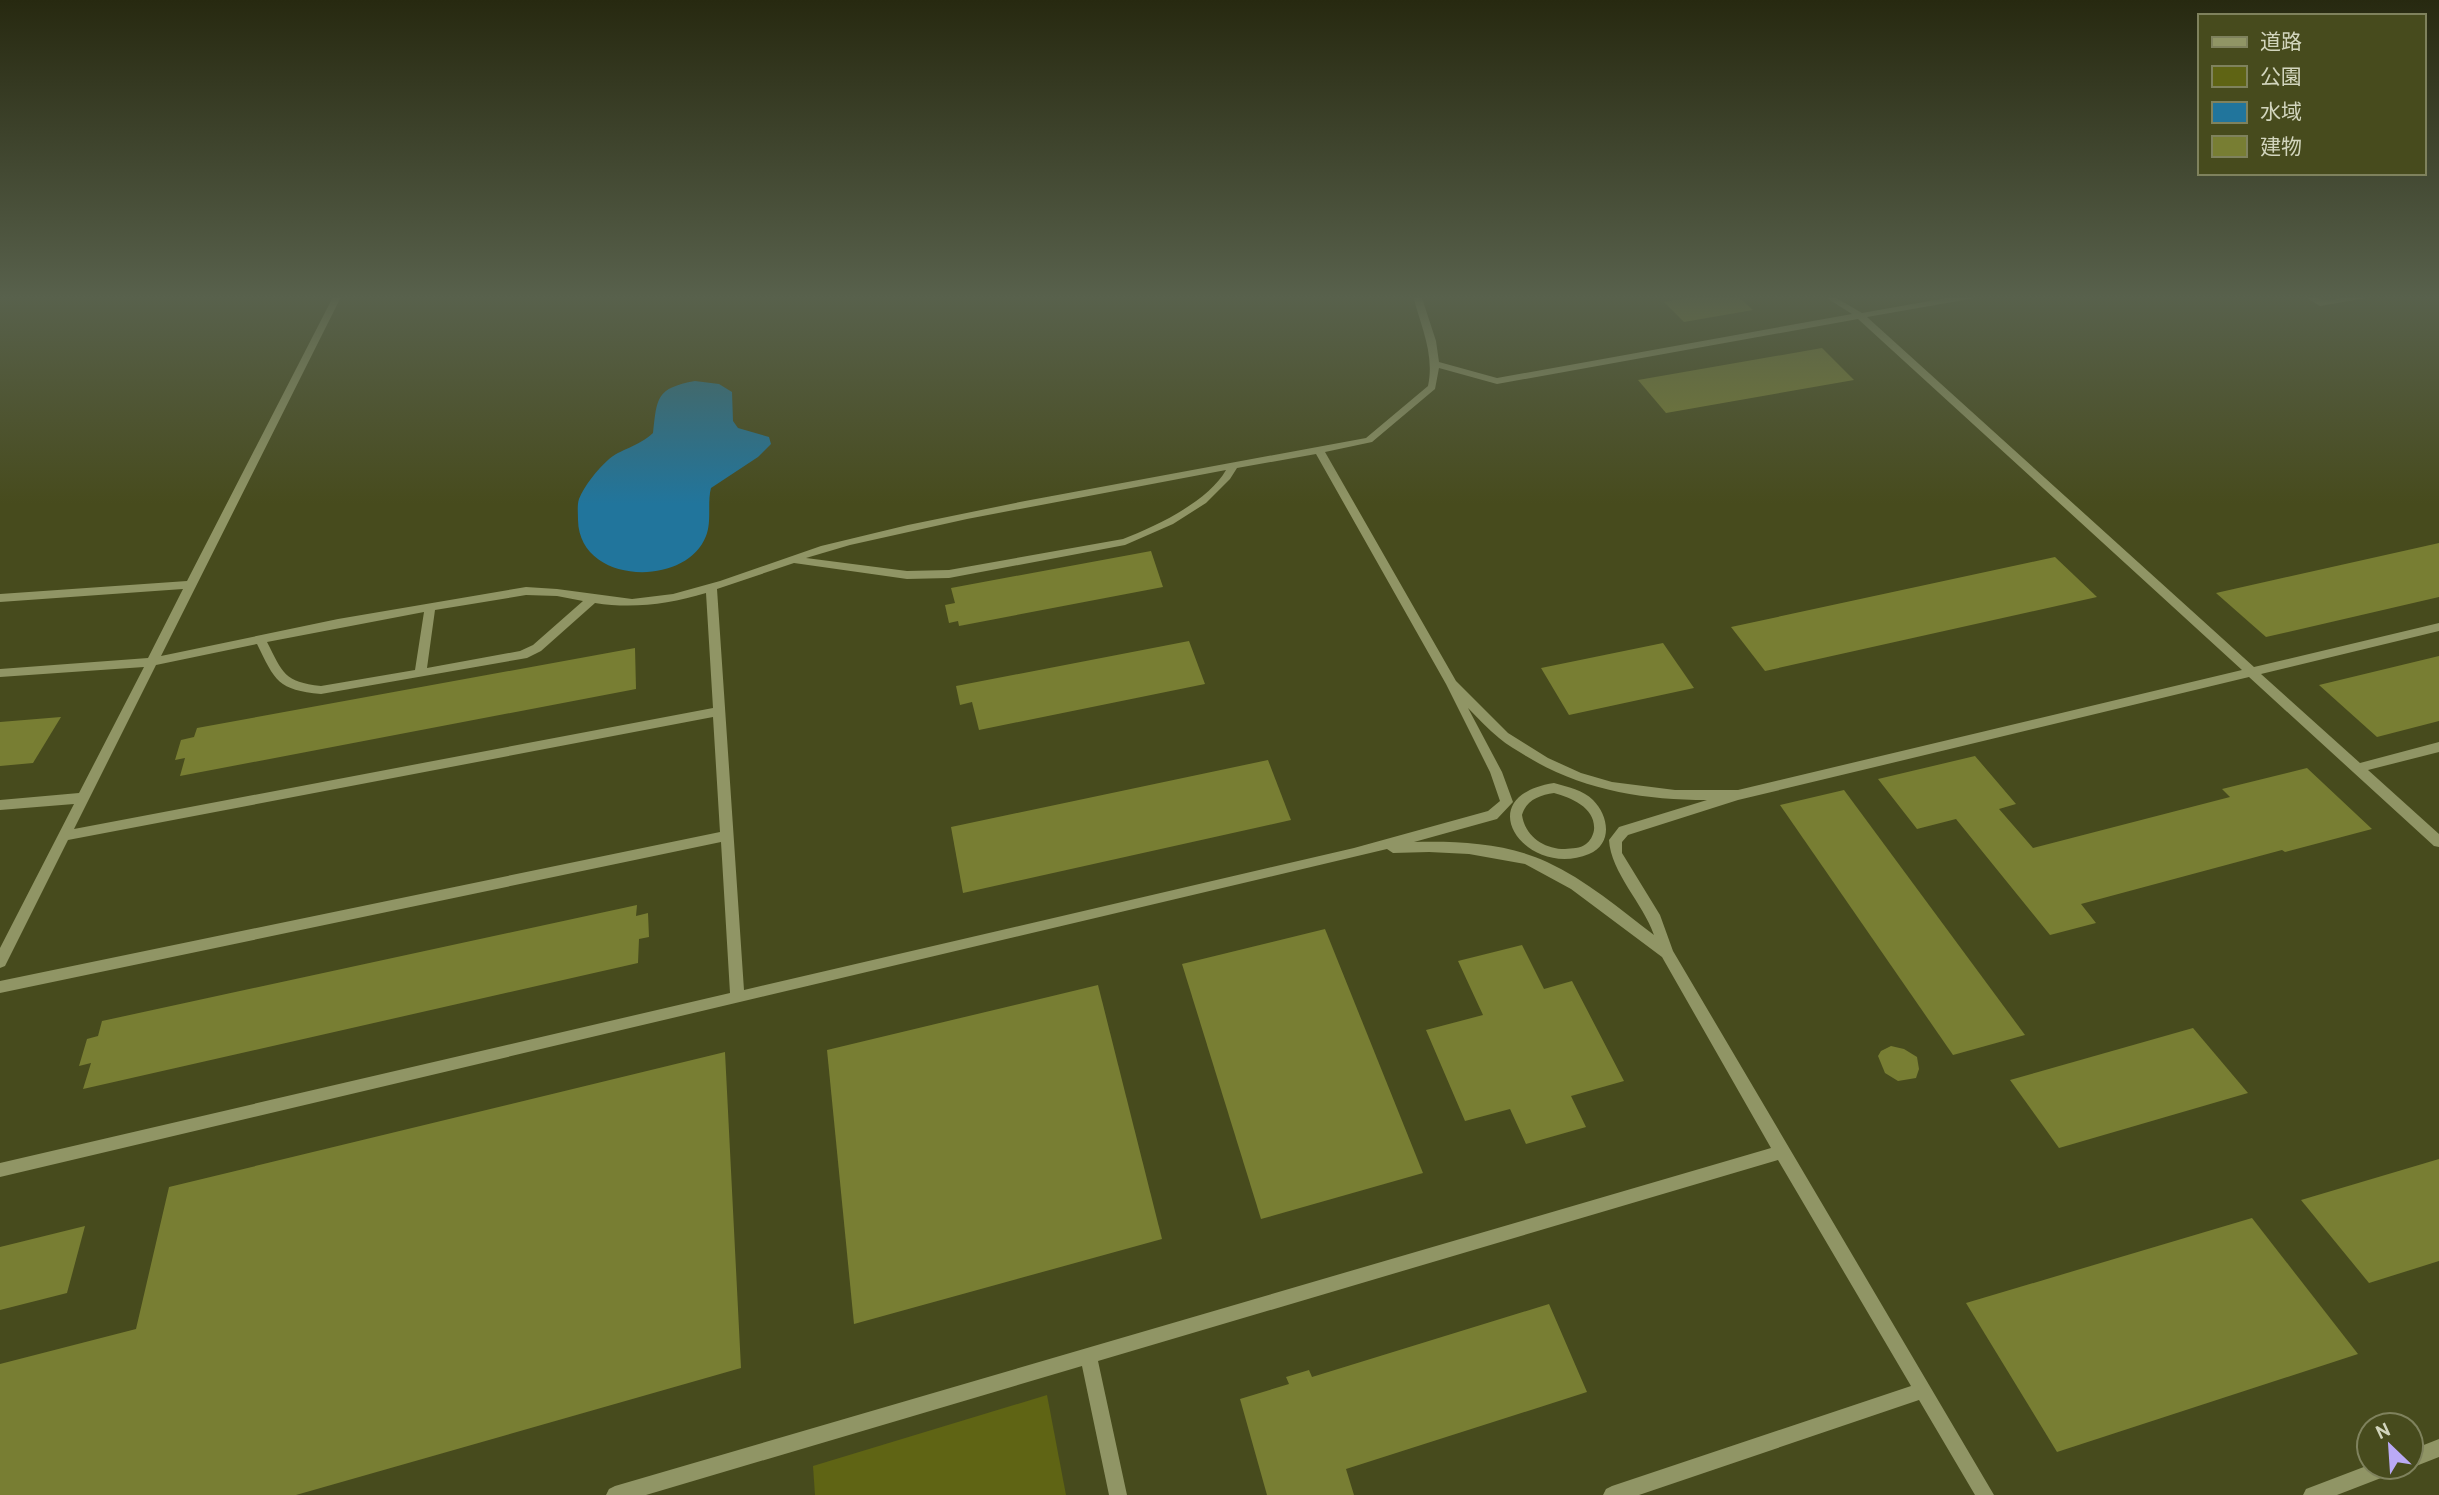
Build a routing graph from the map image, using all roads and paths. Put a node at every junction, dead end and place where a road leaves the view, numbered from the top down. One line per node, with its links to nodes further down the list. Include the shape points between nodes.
1 (1436, 364): 6 (lane, via 1432,387 1369,440)
2 (302, 365): 9 (lane)
3 (1439, 365): 4 (lane, via 1497,381)
4 (1584, 365)
5 (1914, 365): 17 (lane)
6 (1319, 450): 7 (lane); 20 (lane)
7 (1233, 466): 8 (lane, via 943,520 846,542); 8 (lane, via 1227,478 1180,516 1125,542 949,574 881,573)
8 (794, 561): 10 (lane)
9 (190, 585): 11 (lane); 16 (lane)
10 (711, 589): 12 (lane, via 646,602); 21 (lane)
11 (0, 598)
12 (593, 598): 13 (lane, via 552,590 526,591); 19 (lane, via 523,655)
13 (430, 607): 15 (lane); 19 (lane)
14 (2439, 627): 17 (lane)
15 (260, 639): 16 (lane); 19 (lane, via 281,680 298,688 321,690)
16 (152, 662): 18 (lane); 27 (lane)
17 (2252, 671): 23 (lane); 26 (lane)
18 (0, 673)
19 (420, 673)
20 (1452, 684): 24 (lane, via 1504,736); 28 (lane)
21 (719, 711): 30 (lane); 31 (lane)
22 (2439, 747): 23 (lane)
23 (2358, 768): 33 (lane)
24 (1577, 777): 25 (lane); 26 (lane, via 1612,787 1675,795)
25 (1570, 791): 28 (lane, via 1541,789); 32 (lane, via 1591,804)
26 (1738, 795): 32 (lane)
27 (83, 798): 29 (lane); 31 (lane)
28 (1512, 804): 34 (lane, via 1519,830); 35 (lane, via 1492,816)
29 (0, 805)
30 (726, 835): 39 (lane); 40 (lane)
31 (64, 836): 38 (lane)
32 (1608, 837): 34 (lane, via 1581,853); 37 (lane, via 1655,919)
33 (2439, 842)
34 (1547, 852): 36 (lane)
35 (1354, 853): 36 (lane, via 1449,848 1496,853); 40 (lane)
36 (1542, 865): 37 (lane)
37 (1667, 953): 41 (lane)
38 (0, 962)
39 (0, 987)
40 (737, 998): 42 (lane)
41 (1782, 1152): 43 (lane); 44 (lane)
42 (0, 1170)
43 (1088, 1356): 46 (lane); 47 (lane)
44 (1923, 1390): 48 (lane); 49 (lane)
45 (2355, 1479): 50 (lane)
46 (615, 1495)
47 (1118, 1495)
48 (1612, 1495)
49 (1985, 1495)
50 (2312, 1495)

